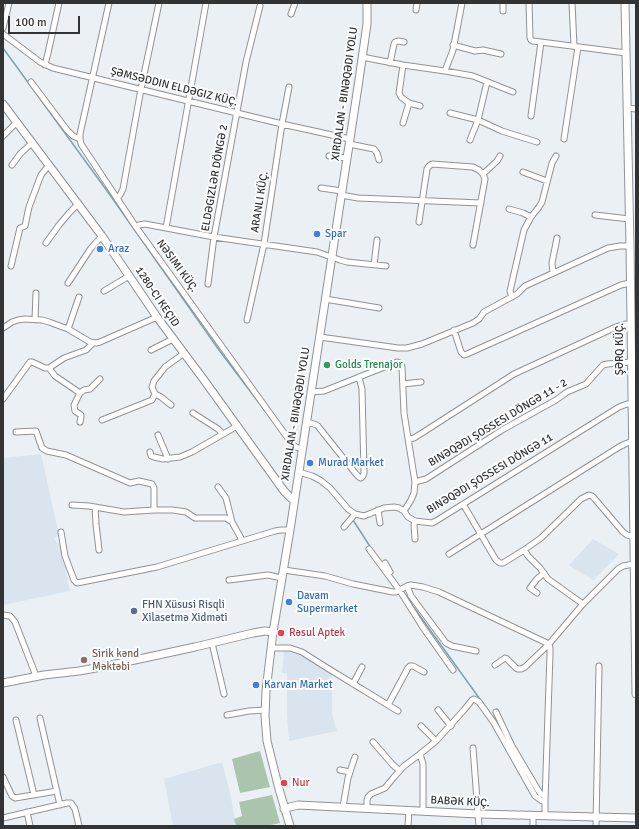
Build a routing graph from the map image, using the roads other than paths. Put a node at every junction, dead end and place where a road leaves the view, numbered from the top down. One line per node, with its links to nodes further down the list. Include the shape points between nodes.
1 (9, 3): 18 (street)
2 (59, 3): 28 (street)
3 (109, 3): 31 (street)
4 (159, 3): 35 (street)
5 (206, 3): 37 (street)
6 (295, 3): 17 (street)
7 (367, 3): 26 (street)
8 (417, 3): 15 (street)
9 (462, 3): 22 (street)
10 (503, 3): 16 (street)
11 (529, 3): 21 (street, via 531,40)
12 (572, 3): 23 (street)
13 (625, 3): 24 (street, ŞƏRQ KÜÇ.)
14 (260, 6): 43 (street, ELDƏGIZLƏR DÖNGƏ 2, via 247,56)
15 (416, 10)
16 (503, 11)
17 (291, 14)
18 (3, 28)
19 (3, 34): 28 (street, ŞƏMSƏDDIN ELDƏGIZ KÜÇ.)
20 (404, 42): 27 (street, via 395,42)
21 (541, 42): 23 (street); 45 (street)
22 (453, 45): 25 (street); 30 (street)
23 (576, 47): 24 (street); 52 (street)
24 (626, 53): 41 (street, ŞƏRQ KÜÇ.)
25 (501, 54)
26 (362, 58): 27 (street); 54 (street)
27 (390, 63): 29 (street)
28 (45, 65): 31 (street, ŞƏMSƏDDIN ELDƏGIZ KÜÇ.)
29 (403, 65): 30 (street); 38 (street, via 399,93)
30 (445, 71): 33 (street, via 473,76)
31 (93, 77): 35 (street, ŞƏMSƏDDIN ELDƏGIZ KÜÇ.); 51 (street)
32 (31, 82): 51 (street, via 66,130)
33 (487, 82): 36 (street); 46 (street)
34 (289, 87): 49 (street)
35 (141, 89): 37 (street, ŞƏMSƏDDIN ELDƏGIZ KÜÇ.); 69 (street, via 123,189)
36 (513, 92)
37 (189, 101): 43 (street, ŞƏMSƏDDIN ELDƏGIZ KÜÇ.); 79 (street)
38 (409, 103): 40 (street); 48 (street)
39 (3, 104): 47 (street)
40 (420, 106)
41 (627, 108): 42 (street); 76 (street, ŞƏRQ KÜÇ.)
42 (636, 109)
43 (237, 113): 49 (street, ŞƏMSƏDDIN ELDƏGIZ KÜÇ.); 82 (street, ELDƏGIZLƏR DÖNGƏ 2)
44 (450, 113): 46 (street)
45 (531, 116)
46 (478, 120): 53 (street); 55 (street)
47 (17, 122): 50 (street); 56 (street)
48 (403, 123)
49 (282, 124): 54 (street, ŞƏMSƏDDIN ELDƏGIZ KÜÇ.); 86 (street)
50 (3, 136)
51 (80, 139): 69 (street, NƏSIMI KÜÇ., via 84,150)
52 (564, 139)
53 (470, 140)
54 (349, 141): 60 (street); 61 (street, ŞƏMSƏDDIN ELDƏGIZ KÜÇ., via 374,149)
55 (538, 142)
56 (32, 143): 62 (street); 63 (street)
57 (329, 156): 60 (street)
58 (500, 156): 65 (street)
59 (556, 156): 66 (street)
60 (347, 158): 68 (street)
61 (379, 160)
62 (12, 165)
63 (48, 165): 72 (street); 91 (street, via 41,175 25,226 20,228)
64 (523, 172): 66 (street)
65 (483, 174): 70 (street, via 473,167 432,164 427,169); 71 (street, via 485,179)
66 (547, 181): 75 (street, via 539,207)
67 (321, 188): 68 (street)
68 (341, 193): 70 (street, via 358,198); 89 (street)
69 (117, 198): 78 (street, NƏSIMI KÜÇ.)
70 (422, 201): 71 (street); 77 (street)
71 (481, 203): 87 (street)
72 (78, 204): 81 (street); 85 (street)
73 (509, 209): 75 (street)
74 (595, 215): 76 (street)
75 (531, 217): 101 (street, via 524,230 510,291)
76 (629, 219): 80 (street, ŞƏRQ KÜÇ.)
77 (419, 222)
78 (136, 227): 79 (street, via 145,224); 139 (street, NƏSIMI KÜÇ., via 292,444)
79 (166, 228): 82 (street)
80 (633, 232): 88 (street, ŞƏRQ KÜÇ.)
81 (102, 236): 94 (street); 95 (street)
82 (214, 237): 86 (street); 97 (street, ELDƏGIZLƏR DÖNGƏ 2)
83 (557, 238): 93 (street, via 552,263)
84 (377, 240): 90 (street)
85 (46, 243)
86 (264, 244): 89 (street, via 317,252); 106 (street)
87 (473, 245)
88 (630, 246): 93 (street, via 608,248); 96 (street, ŞƏRQ KÜÇ.)
89 (332, 257): 90 (street, via 347,262); 102 (street)
90 (374, 265): 92 (street)
91 (11, 266)
92 (386, 266)
93 (553, 273): 101 (street, via 525,286)
94 (129, 276): 98 (street); 104 (street)
95 (68, 282)
96 (630, 283): 107 (street, ŞƏRQ KÜÇ.); 110 (street, via 464,355)
97 (208, 284)
98 (104, 291)
99 (36, 293): 105 (street)
100 (79, 297): 109 (street)
101 (512, 297): 110 (street, via 484,312 473,323)
102 (325, 299): 103 (street); 111 (street)
103 (379, 308)
104 (157, 318): 112 (street); 114 (street)
105 (35, 320): 108 (street, via 18,320); 109 (street)
106 (247, 320)
107 (631, 324): 113 (street, ŞƏRQ KÜÇ.); 137 (street, via 616,327 514,374)
108 (3, 328)
109 (68, 328): 114 (street)
110 (454, 330): 111 (street, via 407,348)
111 (320, 337): 123 (street)
112 (173, 339): 115 (street); 116 (street)
113 (634, 341): 117 (street, ŞƏRQ KÜÇ.)
114 (93, 343): 118 (street, via 86,350 64,358)
115 (151, 350)
116 (183, 354): 125 (street, via 165,367 154,381 152,387); 133 (street)
117 (631, 362): 127 (street, ŞƏRQ KÜÇ.); 143 (street, BINƏQƏDI ŞOSSESI DÖNGƏ 11 - 2, via 603,365 584,386 570,390 426,478)
118 (49, 368): 124 (street, via 55,376); 126 (street, via 30,362)
119 (360, 377): 122 (street, via 396,362 402,367); 123 (street, via 324,391); 132 (street, via 364,473 361,478 317,425)
120 (100, 379): 124 (street, via 93,387)
121 (421, 382): 122 (street)
122 (403, 384): 137 (street, via 404,413)
123 (311, 392): 132 (street)
124 (80, 393): 131 (street, via 74,405 82,417)
125 (155, 394): 128 (street); 130 (street, via 152,400)
126 (3, 399)
127 (631, 404): 138 (street, ŞƏRQ KÜÇ.); 146 (street, BINƏQƏDI ŞOSSESI DÖNGƏ 11, via 620,407)
128 (171, 405)
129 (194, 413): 135 (street)
130 (102, 420)
131 (80, 422)
132 (306, 422): 139 (street)
133 (237, 426): 135 (street); 145 (street, via 284,491)
134 (16, 432): 149 (street, via 36,431 42,448 47,451 66,455 130,483 139,481 152,484)
135 (223, 434): 141 (street, via 188,454)
136 (158, 435): 141 (street)
137 (409, 439): 143 (street)
138 (633, 441): 159 (street, via 619,447); 160 (street, ŞƏRQ KÜÇ.)
139 (302, 449): 142 (street)
140 (150, 452): 141 (street, via 151,456)
141 (168, 459)
142 (299, 472): 145 (street); 152 (street, via 320,480)
143 (414, 482): 151 (street, via 412,500)
144 (218, 487): 154 (street, via 226,498)
145 (294, 500): 157 (street)
146 (463, 504): 153 (street, BINƏQƏDI ŞOSSESI DÖNGƏ 11, via 432,523); 159 (street)
147 (72, 505): 148 (street)
148 (95, 507): 149 (street, via 124,512); 165 (street)
149 (154, 510): 154 (street, via 186,512 195,518 226,518)
150 (378, 510): 151 (street, via 394,507); 152 (street, via 364,516); 155 (street)
151 (404, 511): 153 (street, BINƏQƏDI ŞOSSESI DÖNGƏ 11)
152 (355, 514): 156 (street)
153 (415, 521): 161 (street)
154 (232, 522): 162 (street)
155 (380, 523)
156 (344, 527)
157 (290, 530): 162 (street, via 275,531); 170 (street)
158 (61, 532): 162 (street, via 66,560 77,583 157,566)
159 (481, 534): 166 (street, via 500,563); 167 (street)
160 (634, 537): 163 (street, ŞƏRQ KÜÇ.); 166 (street, via 623,532 589,495)
161 (415, 539)
162 (242, 540)
163 (635, 548): 169 (street, ŞƏRQ KÜÇ.)
164 (369, 549): 174 (street)
165 (99, 550)
166 (524, 550): 171 (street)
167 (449, 554)
168 (385, 563): 174 (street)
169 (634, 564): 176 (street, via 618,569); 192 (street, ŞƏRQ KÜÇ.)
170 (284, 570): 172 (street); 174 (street, via 324,576 392,592)
171 (544, 573): 175 (street, via 530,588); 176 (street, via 555,585)
172 (282, 578): 173 (street, via 268,575); 178 (street)
173 (229, 580)
174 (403, 589): 180 (street, via 417,585 438,592); 182 (street, via 446,643); 186 (street, via 419,621)
175 (538, 593)
176 (583, 604): 180 (street)
177 (3, 615): 188 (street, via 13,618)
178 (273, 632): 179 (street, via 253,633); 181 (street)
179 (212, 643): 188 (street, via 107,666); 191 (street)
180 (548, 644): 183 (street, via 521,669 516,668 505,658); 214 (street, via 550,654)
181 (271, 648): 190 (street, via 290,648 302,652); 194 (street)
182 (476, 651)
183 (495, 665)
184 (599, 666): 226 (street)
185 (362, 667): 190 (street)
186 (453, 670)
187 (424, 672): 193 (street, via 410,666)
188 (36, 676): 189 (street)
189 (3, 683)
190 (353, 684): 193 (street)
191 (224, 694)
192 (636, 694)
193 (388, 706): 196 (street)
194 (265, 710): 198 (street); 218 (street, via 268,746)
195 (438, 710): 202 (street)
196 (398, 711)
197 (496, 712): 214 (street, via 512,746)
198 (226, 714)
199 (40, 718): 212 (street)
200 (16, 720): 213 (street)
201 (421, 726): 203 (street)
202 (451, 726): 203 (street); 214 (street, via 472,700 477,700 498,728 535,796)
203 (436, 741): 206 (street)
204 (373, 742): 209 (street)
205 (473, 748): 222 (street)
206 (420, 754): 209 (street); 220 (street, via 423,764)
207 (355, 757): 210 (street)
208 (340, 770): 210 (street)
209 (399, 770): 217 (street, via 385,788 368,797)
210 (350, 772): 216 (street)
211 (3, 777): 213 (street, via 15,798)
212 (57, 791): 213 (street); 215 (street)
213 (34, 795)
214 (545, 799): 224 (street)
215 (60, 805): 221 (street); 230 (street, via 71,803)
216 (343, 807): 217 (street, BABƏK KÜÇ.); 218 (street, BABƏK KÜÇ., via 298,806)
217 (367, 808): 219 (street, BABƏK KÜÇ.)
218 (284, 809): 228 (street)
219 (409, 811): 220 (street, BABƏK KÜÇ.); 231 (street)
220 (423, 811): 222 (street, BABƏK KÜÇ.)
221 (27, 812): 225 (street); 229 (street)
222 (478, 814): 223 (street, BABƏK KÜÇ.); 232 (street)
223 (533, 816): 224 (street, BABƏK KÜÇ.); 233 (street)
224 (545, 816): 226 (street, BABƏK KÜÇ.)
225 (3, 818)
226 (596, 818): 227 (street, BABƏK KÜÇ.); 234 (street)
227 (636, 818)
228 (287, 825)
229 (30, 826)
230 (79, 826)
231 (408, 826)
232 (479, 826)
233 (533, 826)
234 (596, 826)

